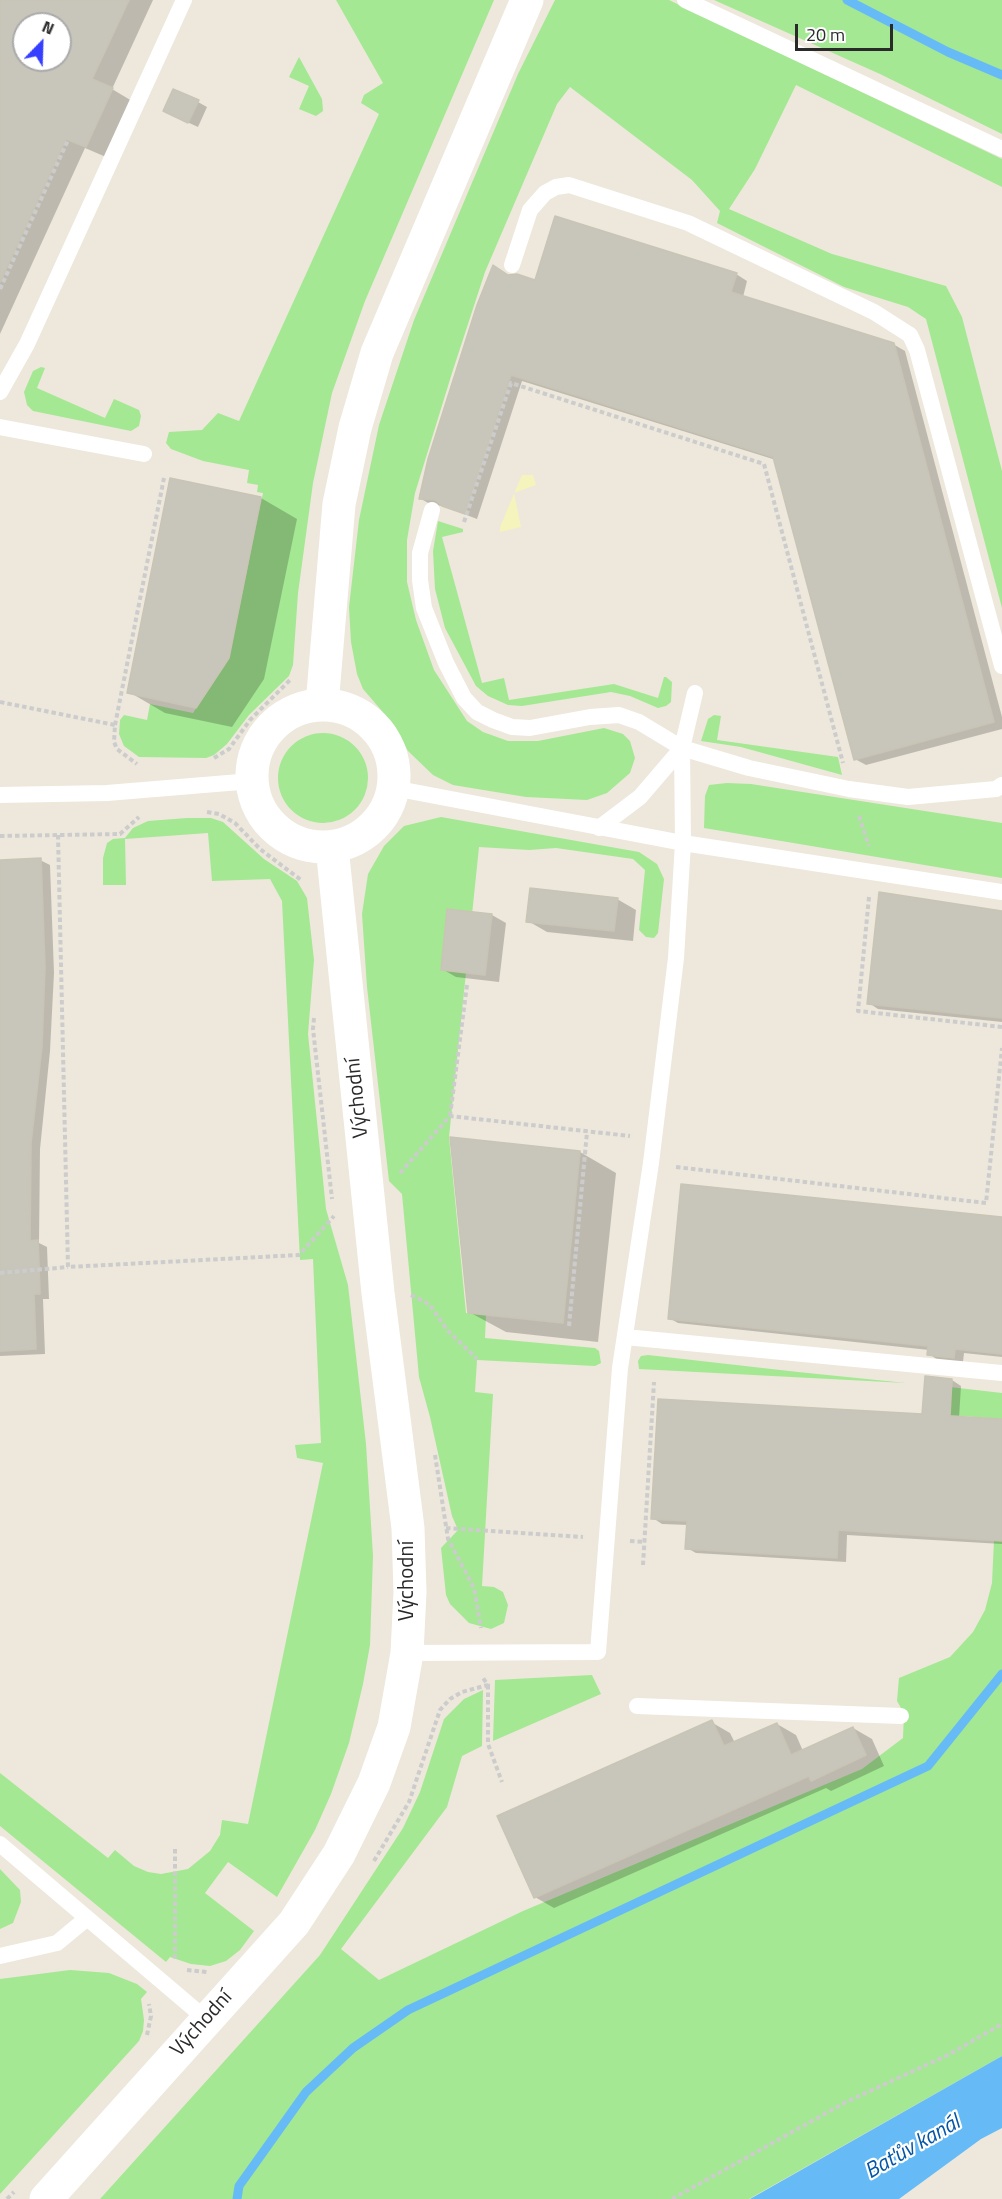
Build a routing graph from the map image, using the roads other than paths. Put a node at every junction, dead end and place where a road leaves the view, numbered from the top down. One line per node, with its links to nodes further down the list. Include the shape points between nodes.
1 (184, 0): 6 (lane, via 27,344)
2 (527, 0): 12 (street, via 377,353 355,428 339,504)
3 (685, 0): 4 (lane)
4 (1002, 148)
5 (512, 265): 10 (lane, via 530,210 545,193 568,185 688,223 874,312 910,335)
6 (0, 392)
7 (0, 427): 8 (lane)
8 (144, 454)
9 (432, 510): 13 (lane, via 420,553 424,608 446,663 464,698 477,712 512,727 530,728 619,715 639,722)
10 (1002, 666)
11 (695, 693): 13 (lane)
12 (322, 705): 14 (street, via 291,713 266,734 257,749); 16 (street, via 352,712 377,730 388,748)
13 (682, 748): 15 (lane, via 749,768 908,797 996,789); 18 (lane, via 640,797); 19 (lane)
14 (252, 781): 17 (lane, via 108,793); 20 (street, via 258,803 270,823 287,837 309,846)
15 (1002, 785)
16 (393, 788): 18 (lane); 20 (street, via 389,803 372,827 360,837)
17 (0, 795)
18 (599, 828): 19 (lane)
19 (683, 843): 21 (lane); 22 (lane, via 676,958)
20 (332, 847): 24 (street, Východní, via 378,1293 408,1528)
21 (1002, 892)
22 (625, 1337): 23 (lane); 24 (lane, via 598,1652)
23 (1002, 1373)
24 (407, 1653): 30 (street, Východní, via 394,1727 374,1783 339,1854 294,1923)
25 (637, 1706): 26 (lane)
26 (901, 1716)
27 (0, 1844): 28 (lane)
28 (86, 1918): 29 (lane, via 57,1943); 30 (lane)
29 (0, 1956)
30 (206, 2019): 31 (street, Východní)
31 (46, 2199)

